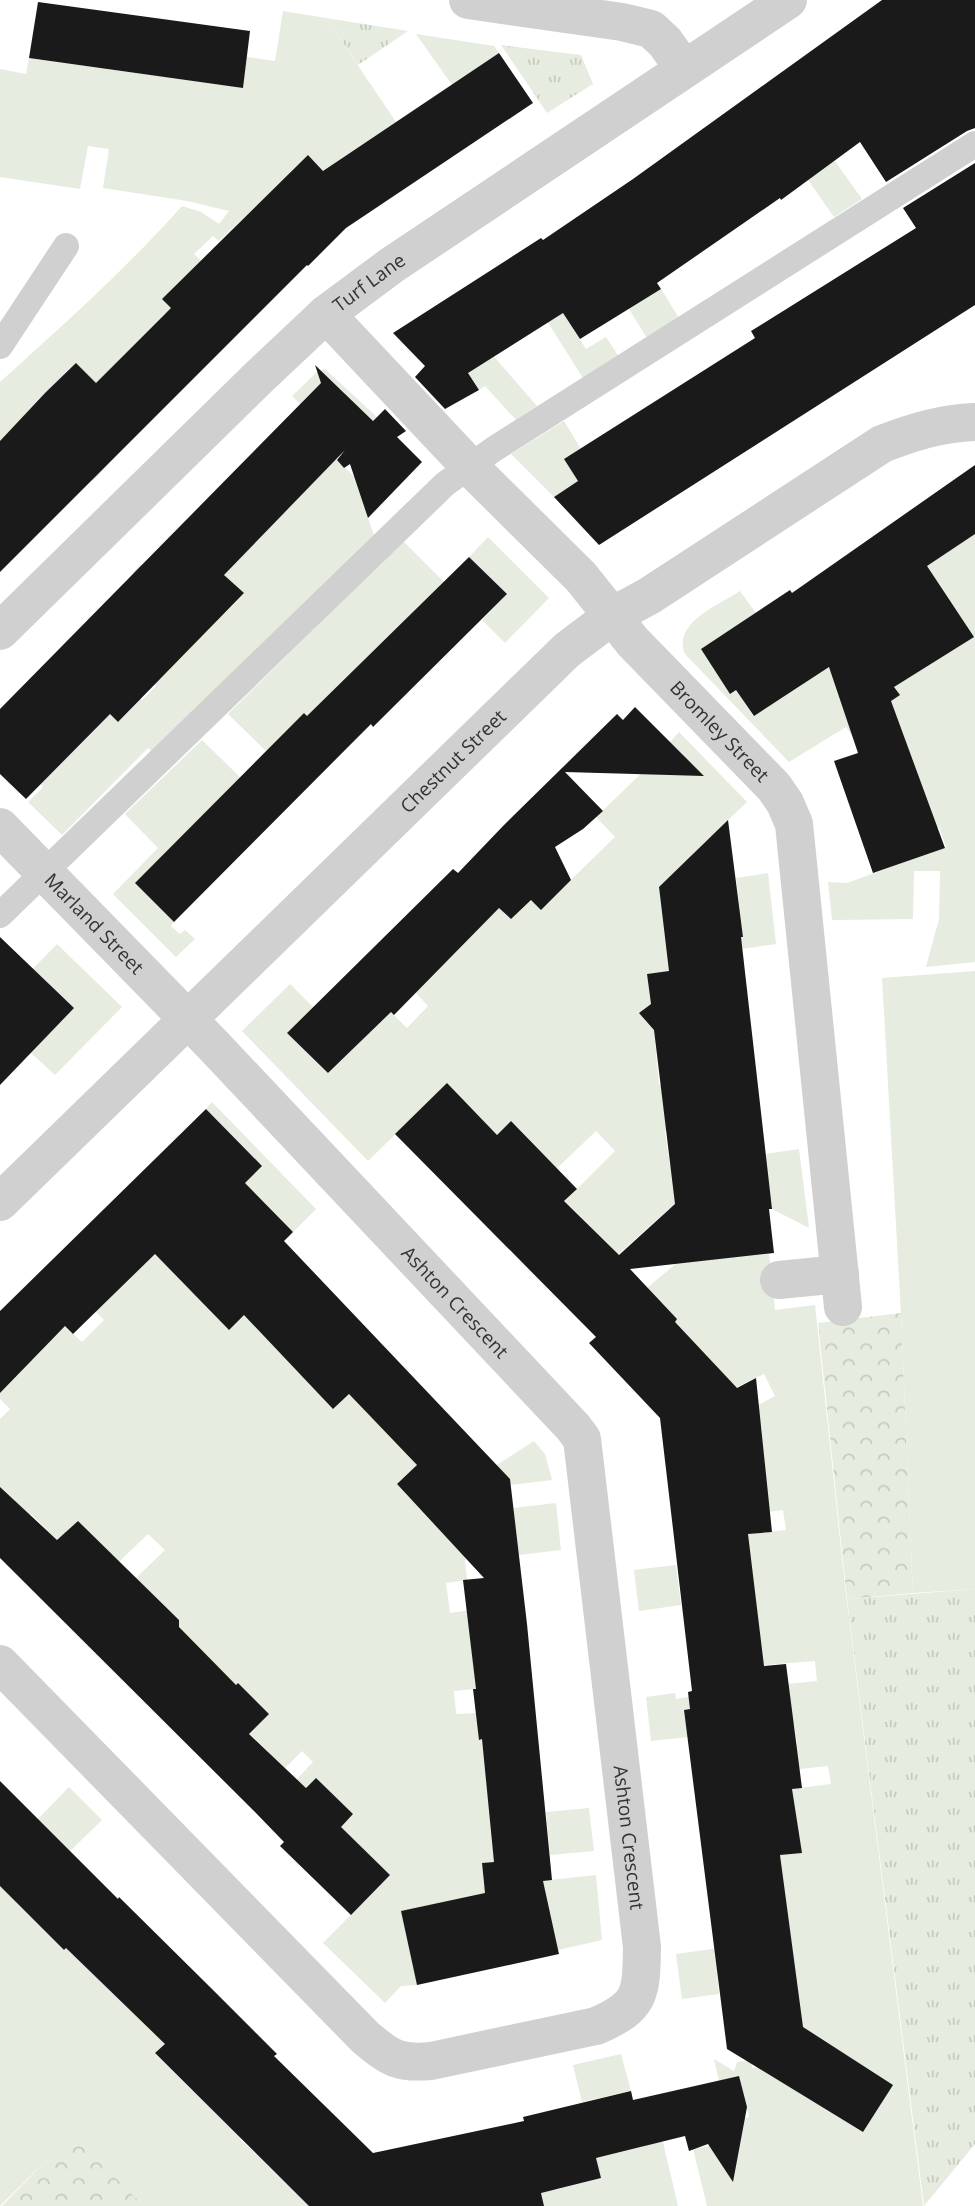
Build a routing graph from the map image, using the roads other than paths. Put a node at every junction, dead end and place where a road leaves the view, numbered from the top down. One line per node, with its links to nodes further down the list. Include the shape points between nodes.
1 (468, 0): 3 (street, via 651,29)
2 (788, 0): 3 (street, Turf Lane)
3 (684, 69): 6 (street, Turf Lane)
4 (975, 144): 9 (lane)
5 (66, 246): 7 (lane)
6 (326, 314): 9 (street, Bromley Street); 11 (street, Turf Lane)
7 (0, 346)
8 (975, 422): 10 (street, Chestnut Street, via 950,423 882,444)
9 (470, 467): 10 (street, Bromley Street, via 581,578); 13 (lane, via 445,484)
10 (612, 616): 15 (street, Chestnut Street, via 567,650); 17 (street, Bromley Street, via 774,787 794,824 842,1290)
11 (0, 631)
12 (0, 827): 13 (street, Marland Street)
13 (44, 871): 14 (lane); 15 (street, Marland Street)
14 (0, 915)
15 (187, 1020): 16 (street, Chestnut Street); 18 (street, Ashton Crescent, via 582,1440 642,1947 639,1994 630,2007 596,2026 431,2061 391,2057 297,1968)
16 (0, 1202)
17 (779, 1280)
18 (0, 1664)

